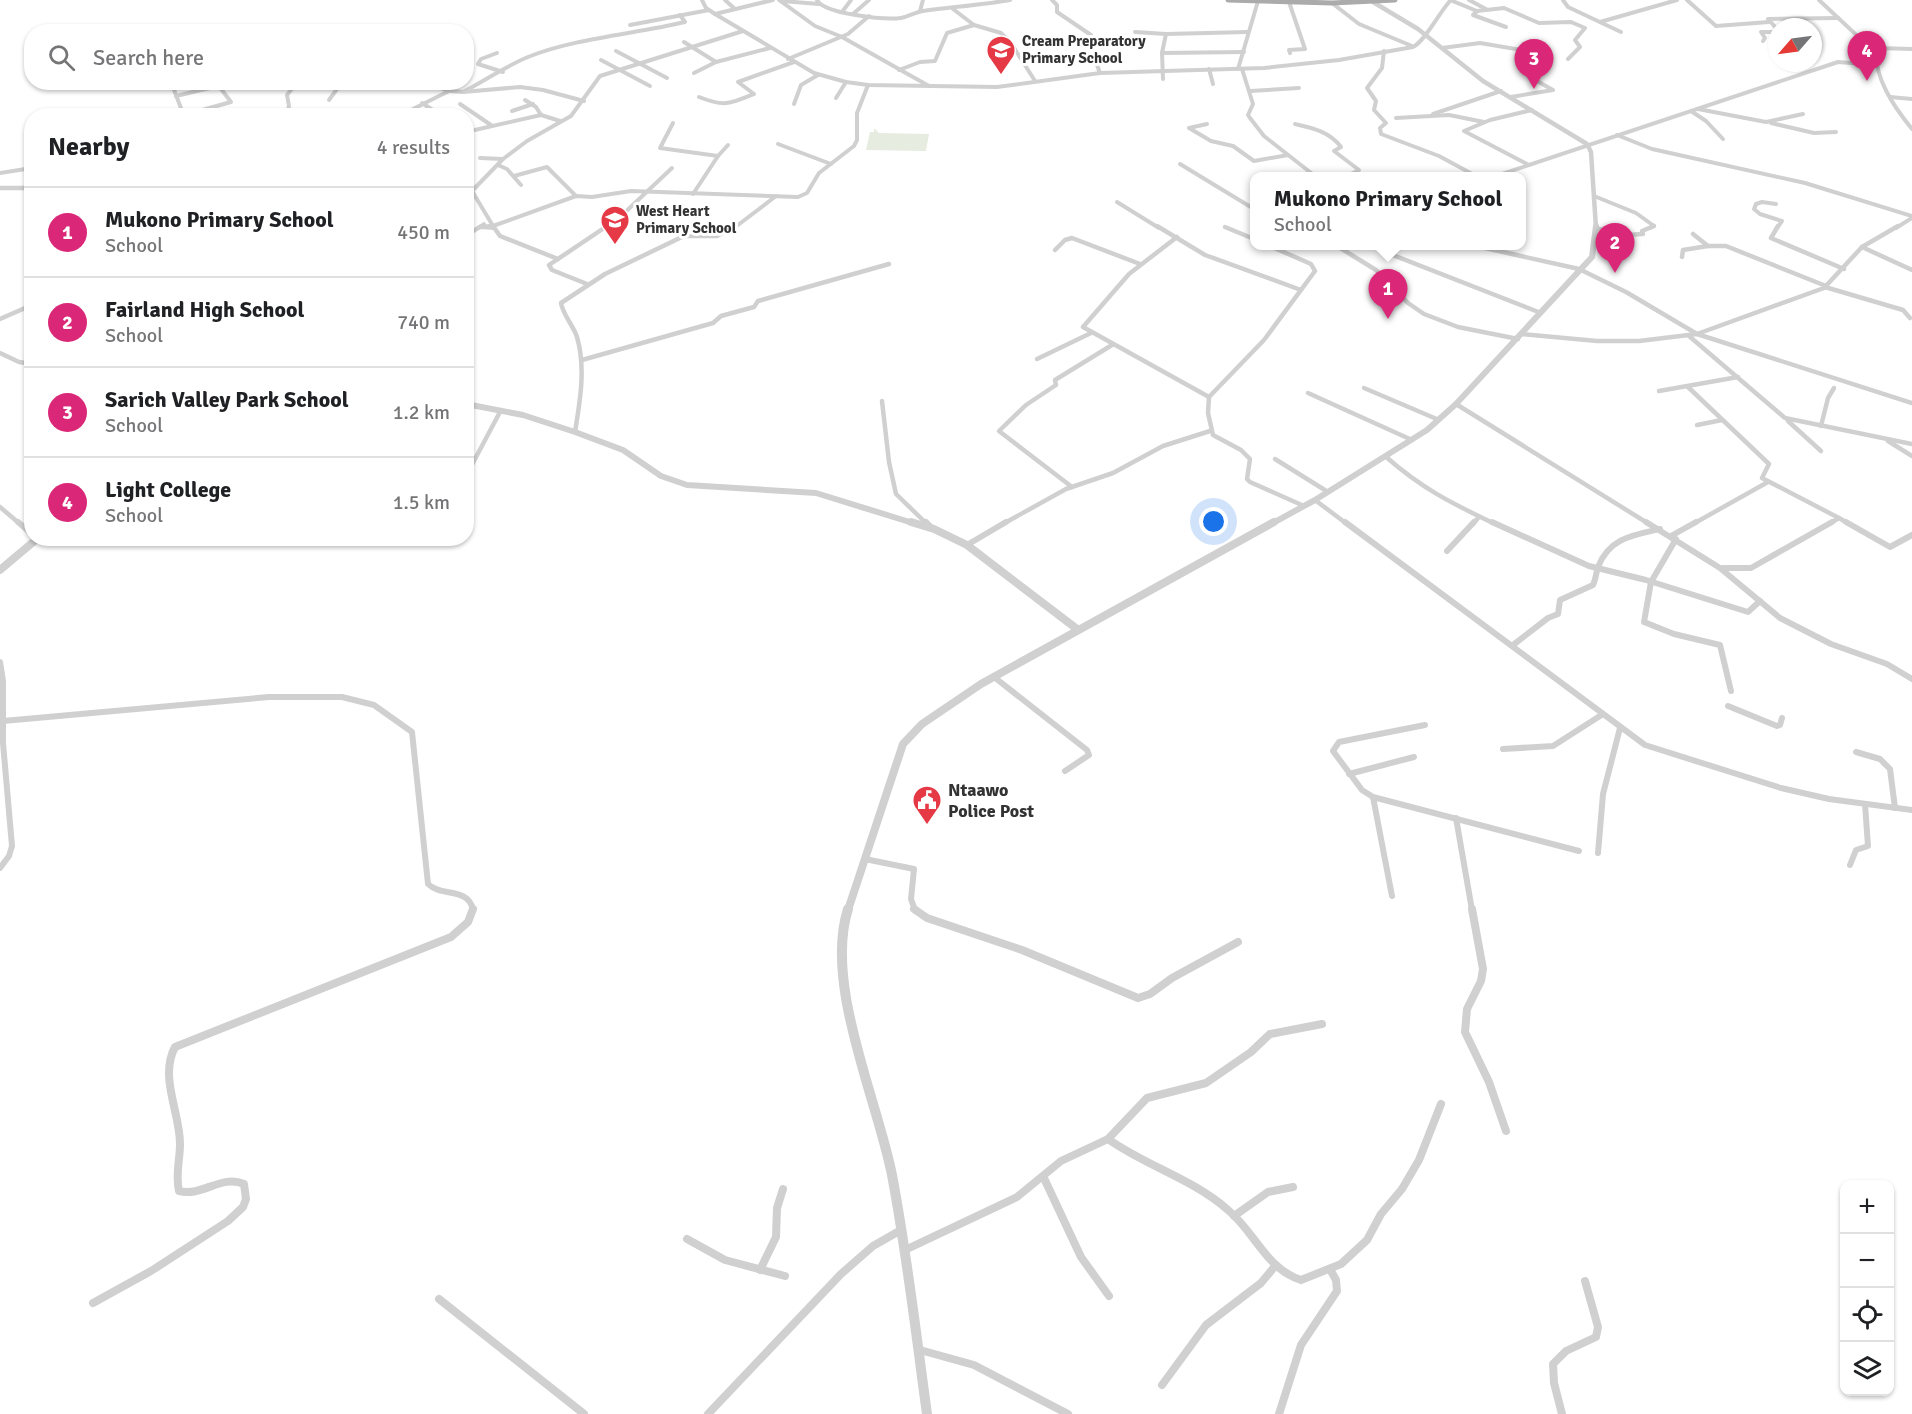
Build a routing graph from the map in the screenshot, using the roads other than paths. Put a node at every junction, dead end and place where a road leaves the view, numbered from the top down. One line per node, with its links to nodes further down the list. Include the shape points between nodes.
1 (702, 0): 28 (street)
2 (725, 0): 25 (street)
3 (773, 0): 25 (street)
4 (779, 0): 19 (street); 50 (street, via 815,26)
5 (851, 0): 31 (street)
6 (868, 0): 33 (street)
7 (923, 0): 29 (street)
8 (1010, 0): 26 (street)
9 (1052, 0): 79 (street, via 1057,12 1091,35)
10 (1228, 0): 17 (main road)
11 (1395, 0): 22 (main road)
12 (1469, 0): 27 (street)
13 (1563, 0): 38 (street, via 1566,6)
14 (1677, 0): 24 (street)
15 (1687, 0): 39 (street, via 1716,26)
16 (1819, 0): 37 (street)
17 (1258, 1): 20 (main road); 45 (street)
18 (1450, 1): 30 (street); 49 (street)
19 (818, 2): 31 (street)
20 (1289, 2): 21 (main road); 65 (street, via 1305,49 1289,50)
21 (1334, 2): 22 (main road); 53 (street, via 1342,15 1354,23)
22 (1373, 2): 49 (street)
23 (1655, 2): 24 (street)
24 (1660, 4): 38 (street)
25 (735, 9): 32 (street)
26 (953, 9): 29 (street); 41 (street)
27 (1487, 9): 30 (street); 67 (street, via 1506,8 1539,23 1571,22 1584,27 1575,40 1580,47)
28 (709, 10): 32 (street); 34 (street)
29 (920, 11): 35 (street, via 903,18)
30 (1477, 11): 42 (street, via 1473,15)
31 (842, 12): 33 (street)
32 (715, 14): 43 (street)
33 (853, 14): 35 (street)
34 (680, 15): 40 (street); 78 (street, via 685,22 599,38 528,57)
35 (869, 16): 50 (street)
36 (1822, 18): 37 (street)
37 (1839, 18): 57 (street, via 1866,44)
38 (1600, 22): 46 (street)
39 (1768, 22)
40 (630, 25)
41 (974, 25): 76 (street, via 948,32 935,61); 85 (street, via 1001,33)
42 (1506, 27)
43 (742, 31): 54 (street); 55 (street)
44 (1135, 32): 48 (street)
45 (1248, 32): 48 (street); 63 (street)
46 (1621, 32)
47 (1768, 32): 51 (street, via 1761,32)
48 (1166, 34): 62 (street)
49 (1425, 34): 53 (street, via 1421,43); 56 (street)
50 (842, 37): 66 (street); 76 (street)
51 (1763, 41)
52 (684, 42): 54 (street)
53 (1413, 46): 60 (street)
54 (690, 47): 69 (street); 71 (street)
55 (770, 48): 66 (street); 69 (street)
56 (1442, 48): 61 (street, via 1480,43); 102 (street)
57 (1876, 48): 58 (street); 72 (street)
58 (1912, 49)
59 (616, 51): 71 (street)
60 (1384, 51): 74 (street, via 1322,62); 159 (street, via 1382,68 1367,88 1376,102 1374,110 1386,123 1380,128 1381,134 1439,156)
61 (1527, 51)
62 (1162, 52): 63 (street); 77 (street)
63 (1244, 52): 74 (street)
64 (497, 53): 78 (street, via 478,64)
65 (1290, 53)
66 (788, 59): 70 (street)
67 (1568, 59)
68 (601, 60): 75 (street)
69 (716, 62): 80 (street)
70 (794, 62): 81 (street); 105 (street, via 738,82 754,94 726,106 716,106)
71 (635, 63): 75 (street); 83 (street)
72 (1876, 65): 107 (street); 123 (street, via 1838,62)
73 (1209, 69): 74 (street); 77 (street); 87 (street)
74 (1240, 69): 101 (street)
75 (617, 70): 90 (street); 112 (street, via 597,78)
76 (900, 70): 91 (street)
77 (1163, 70): 79 (street); 84 (street)
78 (503, 72): 89 (street)
79 (1100, 73): 85 (street)
80 (694, 74)
81 (818, 75): 86 (street); 116 (street, via 801,85)
82 (1528, 76): 106 (street, via 1553,90)
83 (667, 78)
84 (1163, 79)
85 (1035, 81): 91 (street, via 997,87)
86 (846, 82): 88 (street); 108 (street)
87 (1213, 84)
88 (868, 85): 91 (street); 151 (street, via 857,112 857,140)
89 (474, 86)
90 (650, 86)
91 (929, 86)
92 (1299, 88): 101 (street)
93 (174, 90): 104 (street)
94 (198, 90): 104 (street)
95 (223, 90): 118 (street, via 231,102)
96 (291, 90): 119 (street, via 287,95)
97 (336, 90): 110 (street)
98 (447, 90): 100 (street)
99 (467, 90): 103 (street)
100 (450, 91): 103 (street); 113 (street)
101 (1250, 91): 147 (street, via 1254,107 1248,115 1264,136)
102 (1501, 91): 106 (street); 131 (street)
103 (463, 92): 112 (street, via 520,87)
104 (176, 96): 117 (street)
105 (699, 97)
106 (1511, 97): 124 (street)
107 (1890, 97): 109 (street); 139 (street)
108 (836, 98)
109 (1912, 99)
110 (328, 100)
111 (525, 100): 115 (street)
112 (584, 101): 132 (street)
113 (422, 103): 120 (street); 121 (street)
114 (460, 104): 122 (street)
115 (533, 104): 125 (street); 129 (street)
116 (794, 104)
117 (181, 108)
118 (207, 108)
119 (288, 108)
120 (413, 108)
121 (430, 108)
122 (466, 108)
123 (1697, 109): 126 (street); 134 (street)
124 (1532, 110): 133 (street); 145 (street)
125 (512, 111)
126 (1691, 111): 142 (street); 143 (street)
127 (474, 113): 138 (street)
128 (1803, 114): 134 (street)
129 (541, 115): 132 (street); 138 (street)
130 (1396, 118): 131 (street)
131 (1426, 118): 133 (street, via 1449,115)
132 (560, 121): 150 (street)
133 (1485, 122): 154 (street, via 1464,131)
134 (1768, 122): 141 (street, via 1826,135)
135 (673, 123): 148 (street, via 660,148)
136 (1208, 124): 147 (street, via 1189,128 1211,141 1233,146 1254,161)
137 (1295, 124): 158 (street, via 1322,132 1338,142 1341,147 1334,151 1359,170)
138 (491, 125): 140 (street)
139 (1912, 129)
140 (474, 130)
141 (1836, 132)
142 (1617, 135): 145 (street); 176 (street, via 1652,149 1805,183)
143 (1723, 139)
144 (778, 144): 151 (street)
145 (1587, 144): 154 (street); 171 (street)
146 (728, 145): 148 (street)
147 (1288, 155): 157 (street)
148 (718, 156): 168 (street)
149 (480, 158): 150 (street)
150 (503, 159): 153 (street)
151 (831, 164): 170 (street, via 803,195)
152 (1180, 164): 175 (street)
153 (498, 165): 162 (street); 164 (street)
154 (1529, 165): 160 (street)
155 (24, 168): 161 (street)
156 (672, 168): 167 (street)
157 (1309, 172)
158 (1356, 172)
159 (1467, 172)
160 (1510, 172)
161 (0, 173)
162 (514, 176): 163 (street); 169 (street, via 547,167)
163 (521, 185)
164 (474, 187)
165 (0, 188): 166 (street)
166 (24, 188)
167 (644, 192): 168 (street); 169 (street); 194 (street, via 606,229)
168 (693, 194): 170 (street)
169 (576, 196): 178 (street)
170 (776, 196): 200 (street, via 721,234 690,234)
171 (1594, 196): 181 (street); 181 (street, via 1641,216 1654,226 1642,231 1643,234 1630,235)
172 (474, 198): 177 (street)
173 (1117, 202): 184 (street)
174 (1776, 204): 198 (street, via 1762,202 1754,210 1782,220 1771,238)
175 (1250, 207)
176 (1912, 217): 187 (street)
177 (489, 220): 178 (street); 179 (street)
178 (493, 226): 179 (street); 194 (street, via 500,236)
179 (481, 227): 182 (street)
180 (1225, 227): 185 (street)
181 (1595, 228): 197 (street, via 1592,257)
182 (474, 231)
183 (1693, 234): 186 (street)
184 (1177, 237): 196 (street); 202 (street, via 1209,256)
185 (1250, 237)
186 (1708, 246): 193 (street, via 1683,250); 201 (street, via 1726,246)
187 (1862, 247): 198 (street); 199 (street)
188 (1056, 250): 196 (street, via 1072,238)
189 (1281, 250): 202 (street, via 1315,268)
190 (1344, 250): 209 (street, via 1375,269 1399,296 1424,314 1452,325)
191 (1380, 250): 204 (street)
192 (1494, 250): 197 (street)
193 (1682, 257)
194 (558, 259): 200 (street, via 549,268)
195 (889, 264): 214 (street, via 758,301 754,307 721,316 713,323)
196 (1140, 264): 207 (street, via 1084,323 1084,329)
197 (1579, 269): 204 (street); 208 (street)
198 (1844, 269): 201 (street)
199 (1912, 270)
200 (587, 284): 214 (street, via 561,303 574,326)
201 (1826, 286): 205 (street, via 1903,310); 208 (street)
202 (1301, 290): 222 (street, via 1246,361)
203 (24, 308): 206 (street)
204 (1541, 313): 209 (street)
205 (1910, 318)
206 (0, 319)
207 (1091, 333): 211 (street); 213 (street)
208 (1697, 334): 210 (street); 224 (street)
209 (1520, 336): 210 (street, via 1639,341); 225 (street)
210 (1689, 336): 216 (street)
211 (1112, 345): 222 (street); 244 (street, via 1055,380 1056,385 1026,405 999,431)
212 (0, 353): 215 (street)
213 (1037, 359)
214 (582, 360): 234 (street, via 583,385)
215 (24, 363)
216 (1738, 376): 217 (street); 228 (street)
217 (1688, 387): 220 (street); 230 (street)
218 (1364, 388): 229 (street)
219 (1834, 388): 232 (street)
220 (1659, 391)
221 (1308, 393): 236 (street)
222 (1209, 397): 233 (street)
223 (882, 401): 252 (street, via 896,494)
224 (1911, 402)
225 (1456, 404): 229 (street); 253 (street)
226 (474, 405): 227 (street)
227 (501, 410): 234 (street); 242 (street)
228 (1785, 418): 232 (street); 238 (street)
229 (1439, 420): 236 (street)
230 (1722, 420): 231 (street); 243 (street, via 1769,464 1762,478)
231 (1697, 425)
232 (1821, 426): 235 (street)
233 (1210, 431): 244 (street, via 1163,446 1113,473); 247 (street, via 1250,459 1250,482)
234 (575, 432): 252 (street, via 623,450 676,482 702,488 816,493)
235 (1884, 439): 237 (street); 240 (street)
236 (1412, 440): 239 (street)
237 (1912, 444)
238 (1821, 451)
239 (1384, 456): 245 (street); 249 (street, via 1425,489)
240 (1912, 456)
241 (1275, 459): 245 (street)
242 (474, 461)
243 (1768, 482): 250 (street); 255 (street)
244 (1072, 487): 256 (street)
245 (1328, 492): 246 (street)
246 (1315, 501): 247 (street); 265 (street)
247 (1304, 506): 264 (street)
248 (0, 507): 251 (street)
249 (1478, 518): 258 (street); 259 (street)
250 (1839, 518): 254 (street, via 1890,547); 260 (street, via 1751,568)
251 (24, 527)
252 (934, 529): 256 (street)
253 (1660, 529): 255 (street); 259 (street, via 1613,542)
254 (1912, 535)
255 (1673, 538): 260 (street); 262 (street)
256 (967, 545): 264 (street)
257 (28, 546): 261 (street)
258 (1447, 551)
259 (1598, 568): 262 (street); 265 (street, via 1593,585 1560,600 1558,614)
260 (1720, 568): 263 (street)
261 (0, 570)
262 (1651, 582): 263 (street, via 1748,612); 269 (street, via 1644,622 1720,645)
263 (1760, 601): 268 (street, via 1792,625 1831,644 1869,656)
264 (1077, 629): 267 (street)
265 (1513, 645): 271 (street)
266 (0, 662): 273 (street)
267 (993, 677): 279 (street, via 1087,750 1089,755); 288 (street, via 922,724 903,744)
268 (1912, 679)
269 (1731, 691)
270 (1728, 706): 272 (street, via 1777,726)
271 (1603, 714): 275 (street); 276 (street, via 1553,746)
272 (1782, 718)
273 (3, 721): 290 (street, via 12,846); 311 (street, via 269,698 342,697 374,705 412,732 428,884 435,890 461,894 473,912 463,930 451,937 175,1047 167,1060 180,1145 176,1182 179,1191 197,1192 234,1180 244,1184 246,1199 228,1221)
274 (1425, 724): 280 (street, via 1338,742 1333,751)
275 (1620, 728): 282 (street, via 1645,745 1667,753 1781,788); 287 (street, via 1603,794)
276 (1503, 749)
277 (1856, 752): 283 (street, via 1882,759 1891,767)
278 (1414, 757): 280 (street)
279 (1065, 771)
280 (1349, 774): 281 (street)
281 (1373, 797): 285 (street); 291 (street)
282 (1865, 804): 283 (street); 289 (street, via 1868,846 1856,850)
283 (1895, 808): 284 (street)
284 (1912, 810)
285 (1456, 818): 286 (street); 295 (street, via 1483,969 1465,1013 1464,1027)
286 (1579, 851)
287 (1598, 853)
288 (865, 859): 292 (street, via 914,869 911,902 922,917 1082,974 1131,997 1150,994); 301 (street, via 846,916 841,944 842,975)
289 (1850, 865)
290 (0, 868)
291 (1392, 896)
292 (1238, 942)
293 (1322, 1024): 296 (street, via 1270,1034 1213,1079 1148,1098)
294 (1441, 1104): 305 (street, via 1419,1160 1367,1240)
295 (1506, 1131)
296 (1108, 1138): 297 (street, via 1061,1161); 300 (street, via 1131,1156 1207,1194)
297 (1043, 1176): 303 (street, via 1017,1197); 309 (street, via 1081,1257)
298 (1293, 1187): 300 (street, via 1279,1186 1260,1194)
299 (783, 1189): 306 (street, via 777,1208 776,1237)
300 (1234, 1216): 304 (street)
301 (902, 1230): 303 (street); 315 (street, via 873,1246 841,1274)
302 (687, 1239): 306 (street, via 725,1260)
303 (905, 1250): 312 (street)
304 (1276, 1266): 305 (street, via 1301,1280); 313 (street, via 1206,1325)
305 (1330, 1269): 318 (street, via 1337,1291 1301,1345)
306 (760, 1270): 307 (street)
307 (785, 1276)
308 (1585, 1281): 319 (street, via 1598,1327 1596,1338 1557,1356 1552,1363)
309 (1109, 1296)
310 (439, 1299): 314 (street)
311 (93, 1303)
312 (920, 1350): 316 (street); 317 (street, via 974,1365)
313 (1162, 1384)
314 (584, 1414)
315 (708, 1414)
316 (927, 1414)
317 (1068, 1414)
318 (1279, 1414)
319 (1562, 1414)

